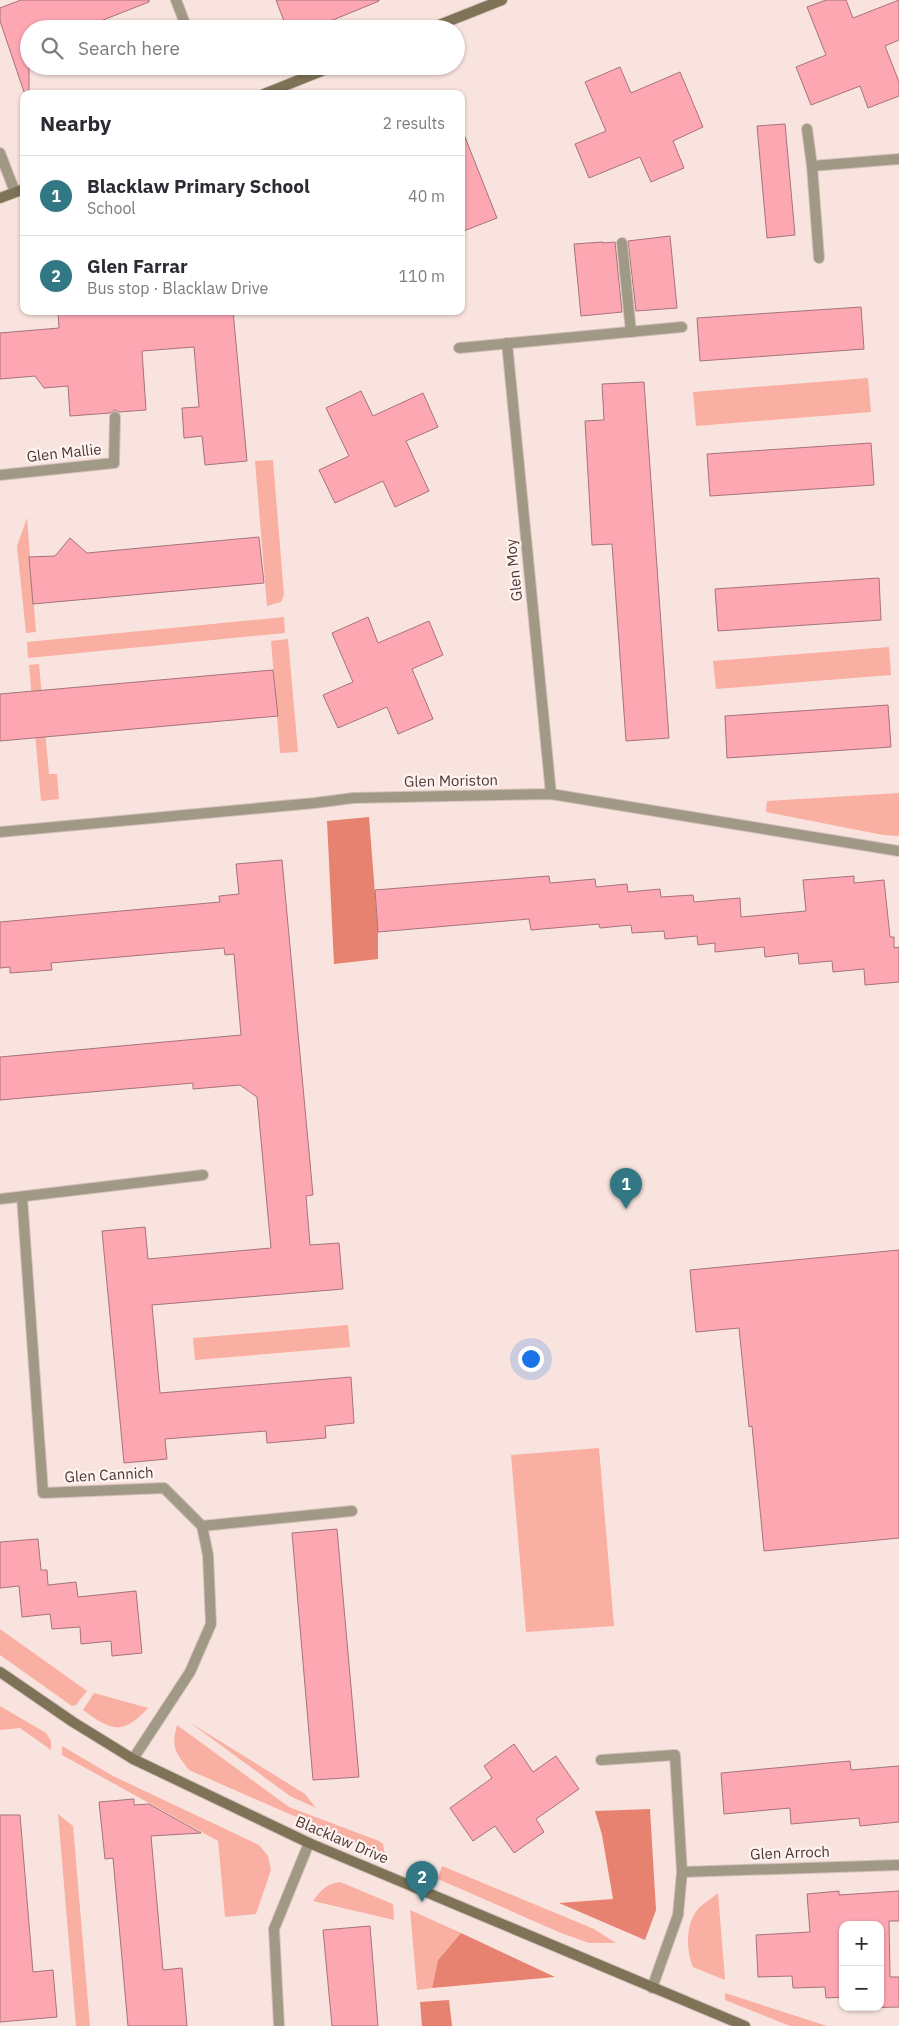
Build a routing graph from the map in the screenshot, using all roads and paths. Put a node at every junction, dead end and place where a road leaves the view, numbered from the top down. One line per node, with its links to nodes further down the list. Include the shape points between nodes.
1 (176, 0): 3 (street)
2 (502, 0): 4 (street)
3 (184, 20)
4 (452, 20)
5 (312, 75): 6 (street)
6 (274, 90)
7 (806, 129): 10 (street)
8 (0, 153): 11 (street)
9 (899, 159): 10 (street)
10 (812, 166): 14 (street)
11 (19, 191): 12 (street)
12 (0, 198)
13 (622, 243): 16 (street)
14 (819, 258)
15 (682, 327): 16 (street)
16 (631, 332): 17 (street)
17 (506, 343): 18 (street); 21 (street, Glen Moy)
18 (459, 348)
19 (114, 417): 20 (street, Glen Mallie, via 114,463)
20 (0, 475)
21 (550, 794): 22 (street, Glen Moriston, via 353,798); 23 (street, Glen Moriston)
22 (0, 832)
23 (899, 851)
24 (203, 1175): 25 (street)
25 (22, 1197): 26 (street); 28 (street, Glen Cannich, via 43,1494 164,1488)
26 (0, 1199)
27 (352, 1511): 28 (street)
28 (202, 1526): 30 (street, via 208,1555 211,1624 190,1672)
29 (0, 1672): 30 (street, Blacklaw Drive)
30 (133, 1759): 32 (street, Blacklaw Drive)
31 (601, 1760): 34 (street, via 675,1755)
32 (309, 1843): 35 (street, Blacklaw Drive); 36 (street, via 274,1929)
33 (899, 1865): 34 (street, Glen Arroch)
34 (682, 1872): 35 (street, via 678,1914)
35 (652, 1988): 37 (street, Blacklaw Drive)
36 (280, 2026)
37 (745, 2026)

